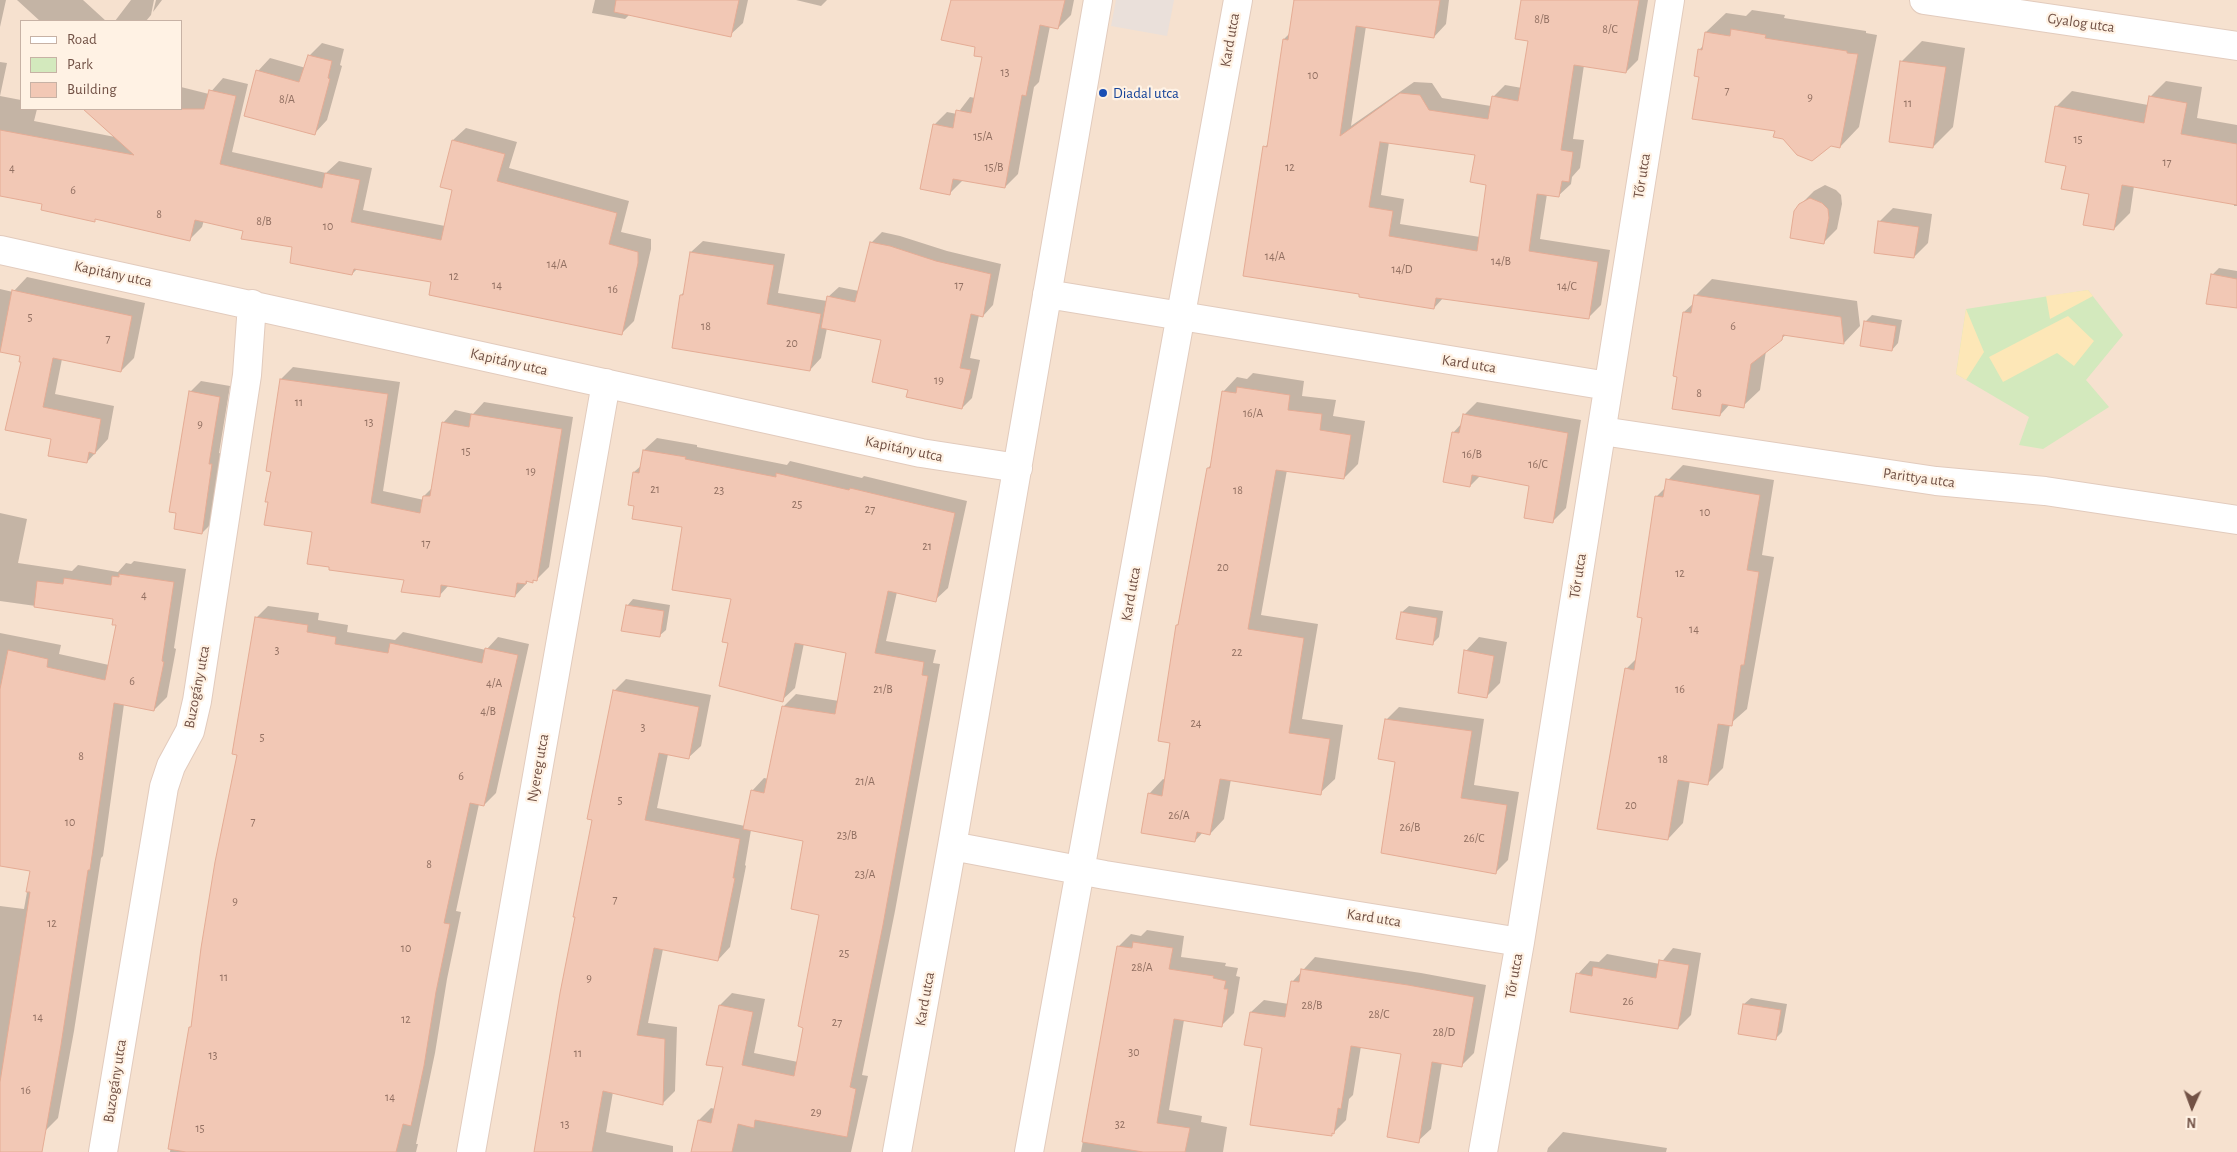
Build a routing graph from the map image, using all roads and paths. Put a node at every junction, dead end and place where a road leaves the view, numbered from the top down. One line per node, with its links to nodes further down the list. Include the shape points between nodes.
1 (1098, 0): 7 (street, Kard utca)
2 (1238, 0): 9 (street, Kard utca)
3 (1670, 0): 11 (street, Tőr utca)
4 (1924, 0): 5 (street, Gyalog utca)
5 (2237, 46)
6 (0, 250): 8 (street, Kapitány utca)
7 (1047, 294): 9 (street, Kard utca); 13 (street, Kard utca)
8 (252, 304): 10 (street, Kapitány utca); 18 (street, Buzogány utca, via 248,367 197,701 190,731 164,787)
9 (1182, 317): 11 (street, Kard utca); 16 (street, Kard utca)
10 (606, 383): 13 (street, Kapitány utca, via 920,453); 19 (street, Nyereg utca)
11 (1608, 386): 12 (street, Tőr utca)
12 (1602, 431): 14 (street, Parittya utca, via 1936,481 2045,491); 17 (street, Tőr utca)
13 (1018, 468): 15 (street, Kard utca)
14 (2237, 520)
15 (952, 846): 16 (street, Kard utca); 20 (street, Kard utca)
16 (1081, 870): 17 (street, Kard utca); 21 (street, Kard utca)
17 (1520, 942): 22 (street, Tőr utca)
18 (103, 1152)
19 (471, 1152)
20 (897, 1152)
21 (1029, 1152)
22 (1483, 1152)

